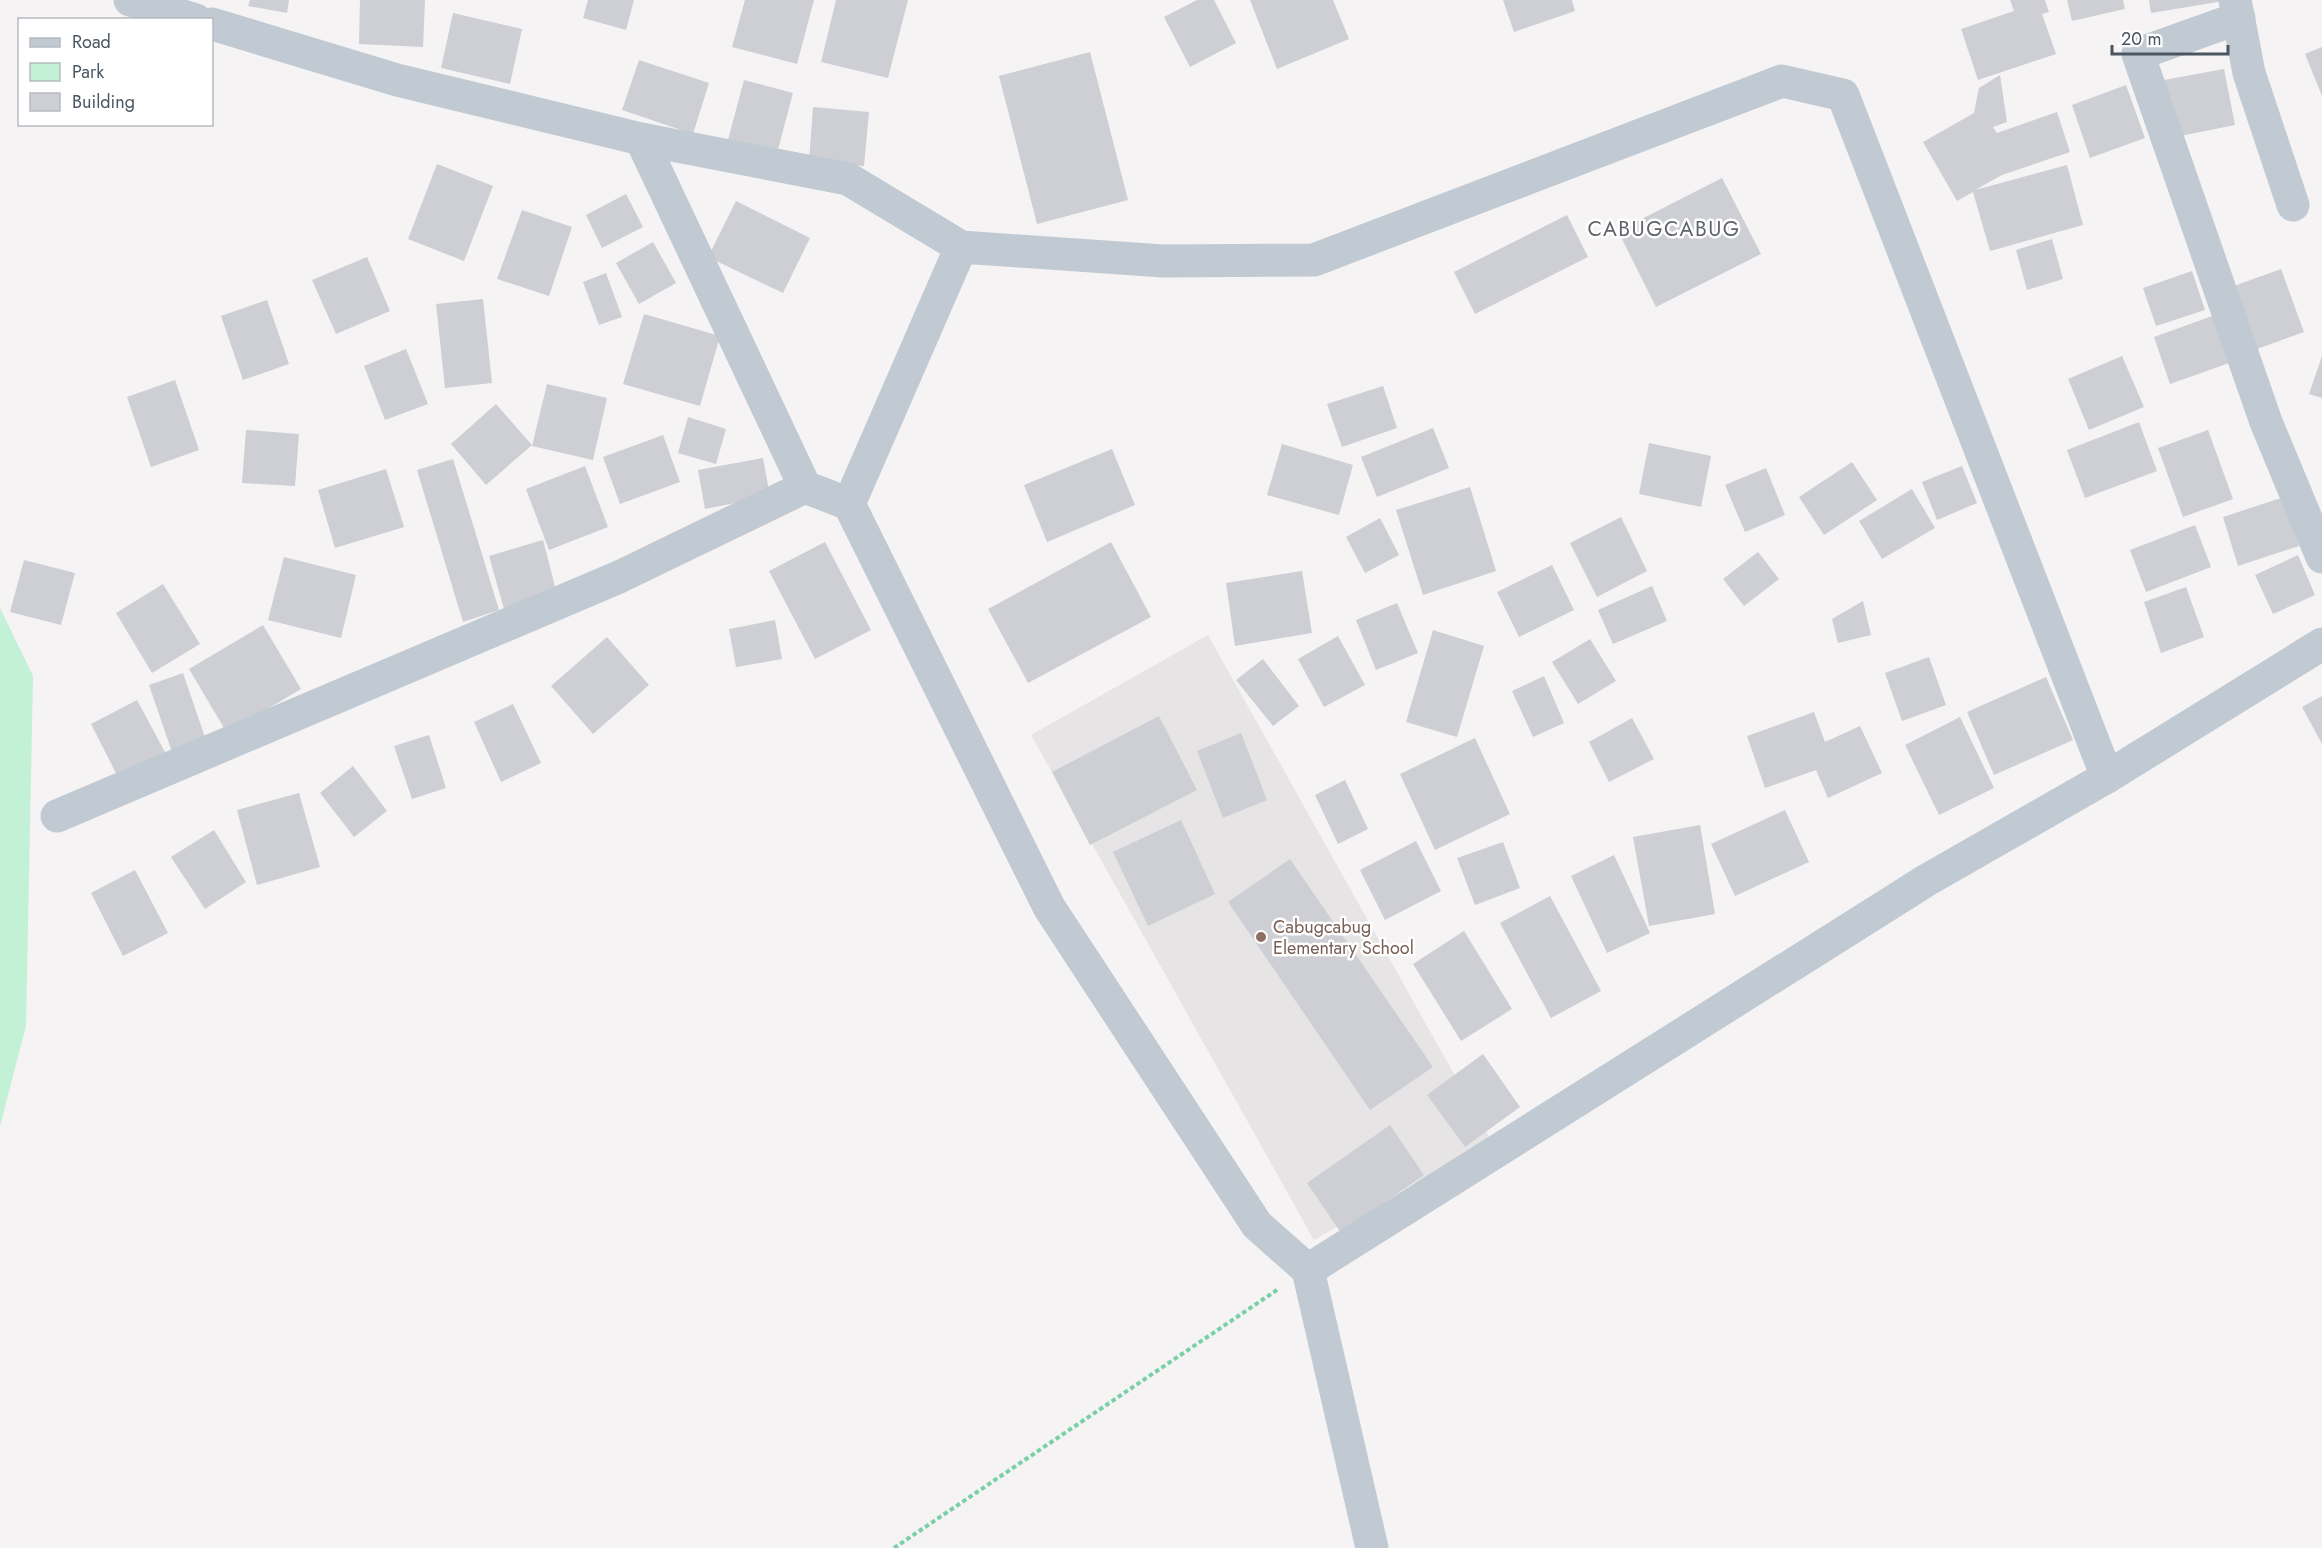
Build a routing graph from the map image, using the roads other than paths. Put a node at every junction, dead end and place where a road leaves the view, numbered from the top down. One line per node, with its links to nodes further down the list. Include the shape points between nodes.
1 (130, 0): 3 (street)
2 (2237, 9): 6 (street, via 2249,73); 10 (street, via 2138,54 2266,422)
3 (188, 18)
4 (213, 24): 5 (street, via 398,80)
5 (641, 139): 7 (street, via 848,179); 8 (street)
6 (2293, 205)
7 (961, 247): 9 (street); 12 (street, via 1163,261 1314,260 1782,81 1843,95)
8 (805, 488): 9 (street); 13 (street, via 619,576)
9 (849, 504): 14 (street, via 1049,907 1257,1225)
10 (2322, 557)
11 (2322, 644): 12 (street)
12 (2107, 777): 14 (street, via 1927,880)
13 (57, 816)
14 (1308, 1270): 15 (street)
15 (1372, 1548)

